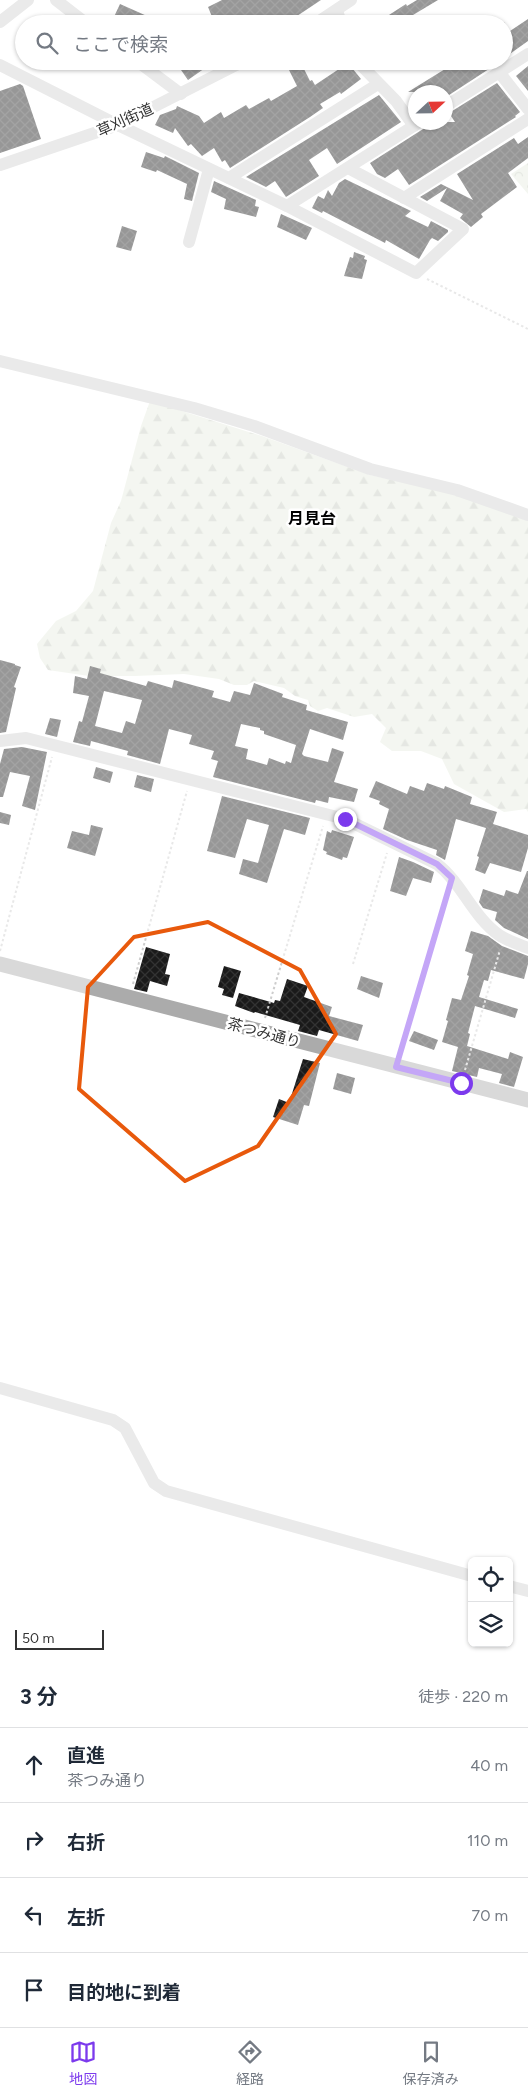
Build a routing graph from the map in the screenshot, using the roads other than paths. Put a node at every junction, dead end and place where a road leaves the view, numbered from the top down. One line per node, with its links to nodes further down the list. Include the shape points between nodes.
1 (28, 0): 8 (street)
2 (56, 0): 5 (street)
3 (351, 0): 4 (street)
4 (337, 10): 6 (street); 7 (street)
5 (75, 15)
6 (329, 15)
7 (339, 15)
8 (0, 22)
9 (528, 54): 10 (street)
10 (513, 63)
11 (0, 65): 23 (street)
12 (149, 70): 18 (street)
13 (227, 70): 18 (street, 草刈街道)
14 (365, 70): 17 (street)
15 (502, 70): 16 (street)
16 (499, 72): 19 (street); 20 (street)
17 (378, 84): 21 (street); 28 (street)
18 (180, 94): 23 (street, 草刈街道)
19 (453, 102)
20 (528, 109)
21 (408, 114)
22 (528, 120): 29 (street)
23 (118, 125): 25 (street, 草刈街道); 27 (street)
24 (408, 130): 26 (street)
25 (0, 164)
26 (348, 168): 29 (street); 30 (street)
27 (209, 169): 28 (street); 31 (street)
28 (229, 178): 30 (street)
29 (404, 198): 30 (street, via 463,229 416,274)
30 (287, 206)
31 (189, 242)
32 (0, 361): 33 (street, via 194,408 254,426 370,469 457,490)
33 (528, 515)
34 (0, 741): 35 (street, via 26,738 345,819 437,864 486,922 504,938)
35 (528, 948)
36 (0, 964): 37 (main road, 茶つみ通り)
37 (528, 1100)
38 (0, 1388): 39 (street, via 113,1420 125,1428 154,1483 166,1491)
39 (468, 1575)
40 (513, 1587): 41 (street)
41 (528, 1591)

